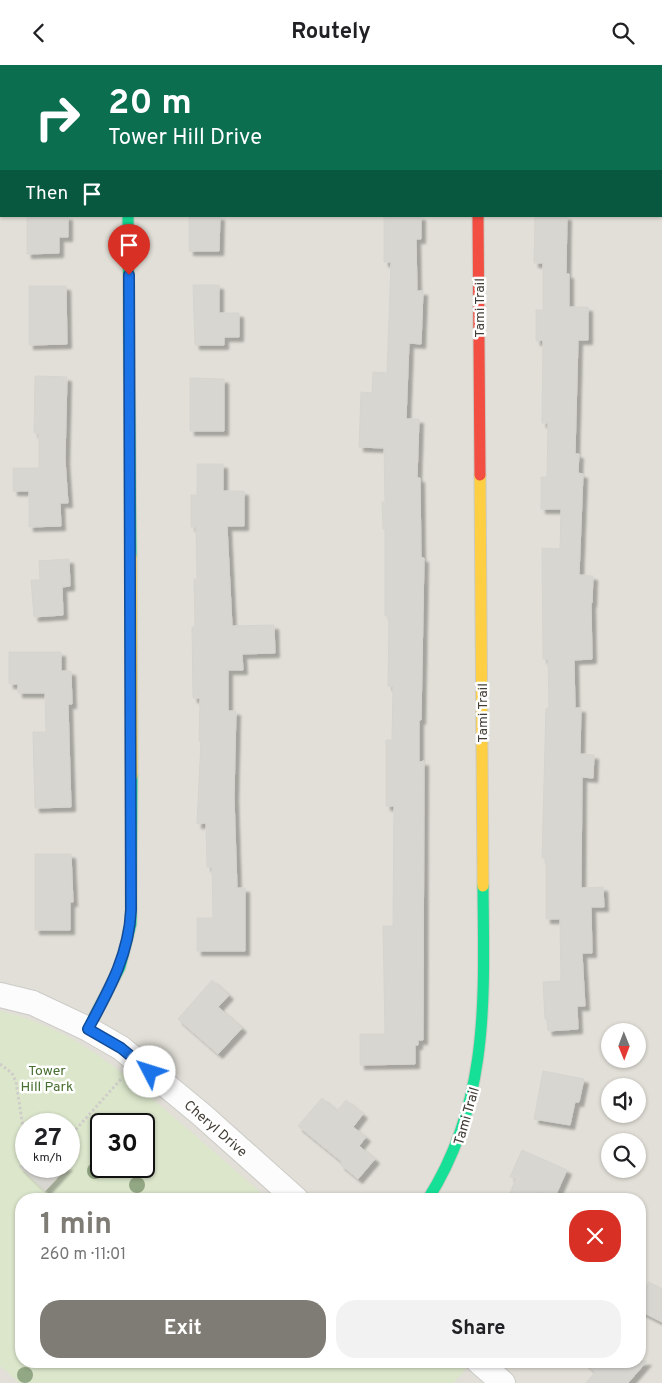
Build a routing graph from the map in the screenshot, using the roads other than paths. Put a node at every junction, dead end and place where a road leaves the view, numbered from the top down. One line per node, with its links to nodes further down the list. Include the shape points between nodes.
1 (128, 217): 4 (street, via 133,881 130,924 120,967)
2 (478, 217): 6 (street, Tami Trail, via 484,1005 475,1088 460,1141)
3 (0, 995): 4 (street, Cheryl Drive, via 32,1003)
4 (88, 1029): 5 (street, Cheryl Drive, via 138,1061)
5 (289, 1193)
6 (432, 1193)
7 (486, 1368): 8 (street)
8 (503, 1383)

